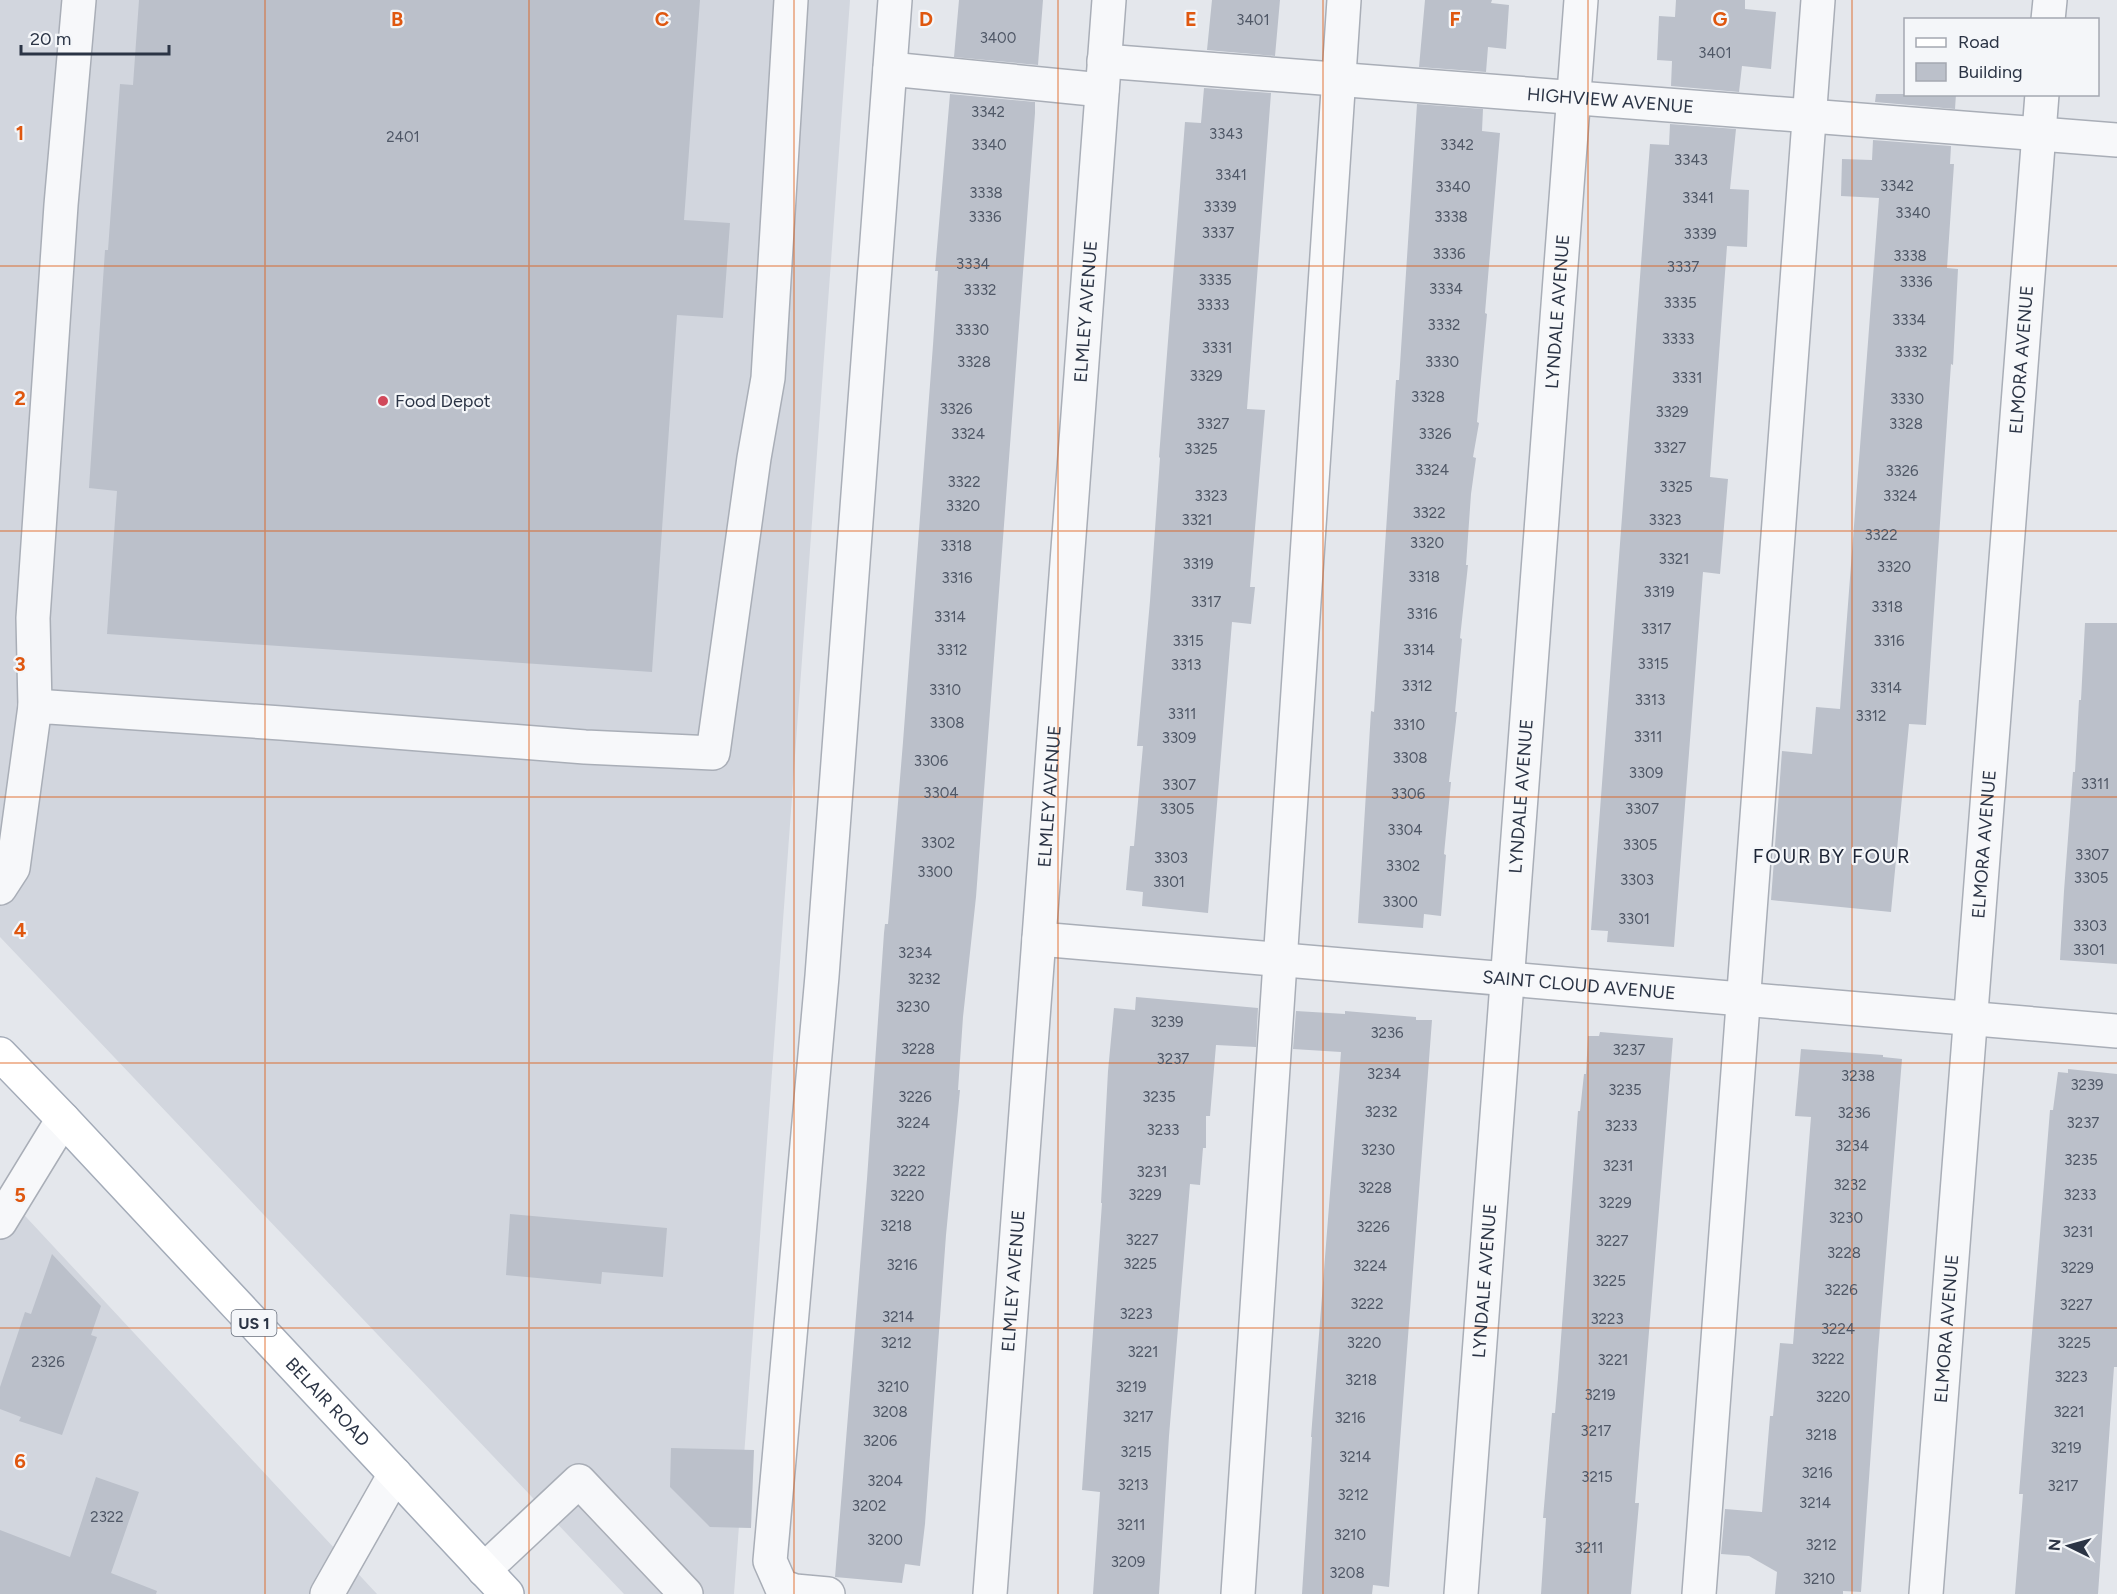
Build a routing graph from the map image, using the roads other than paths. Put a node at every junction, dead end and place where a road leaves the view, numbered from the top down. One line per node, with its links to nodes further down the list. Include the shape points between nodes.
1 (79, 0): 18 (street, via 33,618)
2 (791, 0): 18 (street, via 768,378 713,753)
3 (895, 0): 10 (street)
4 (1109, 0): 11 (street, ELMLEY AVENUE)
5 (1344, 0): 12 (street)
6 (1581, 0): 14 (street, LYNDALE AVENUE)
7 (1818, 0): 15 (street)
8 (2050, 0): 9 (street)
9 (2048, 18)
10 (890, 69): 11 (street, HIGHVIEW AVENUE); 34 (street, via 822,976 770,1561 782,1586)
11 (1103, 75): 12 (street, HIGHVIEW AVENUE); 20 (street, ELMLEY AVENUE)
12 (1340, 79): 14 (street, HIGHVIEW AVENUE); 21 (street)
13 (2042, 96): 16 (street, ELMORA AVENUE)
14 (1573, 97): 15 (street, HIGHVIEW AVENUE); 22 (street, LYNDALE AVENUE)
15 (1808, 116): 16 (street, HIGHVIEW AVENUE); 23 (street)
16 (2039, 134): 17 (street, HIGHVIEW AVENUE); 24 (street, ELMORA AVENUE)
17 (2117, 140)
18 (35, 706): 19 (street, via 13,868)
19 (0, 888)
20 (1039, 939): 21 (street, SAINT CLOUD AVENUE); 35 (street, ELMLEY AVENUE)
21 (1280, 960): 22 (street, SAINT CLOUD AVENUE); 36 (street)
22 (1508, 979): 23 (street, SAINT CLOUD AVENUE); 37 (street, LYNDALE AVENUE)
23 (1742, 999): 24 (street, SAINT CLOUD AVENUE); 38 (street)
24 (1971, 1019): 25 (street, SAINT CLOUD AVENUE); 39 (street, ELMORA AVENUE)
25 (2117, 1031)
26 (0, 1053): 27 (main road, BELAIR ROAD / US 1)
27 (63, 1119): 28 (street); 29 (main road, BELAIR ROAD / US 1)
28 (0, 1222)
29 (395, 1474): 30 (main road, BELAIR ROAD / US 1); 31 (street)
30 (484, 1570): 32 (main road, BELAIR ROAD / US 1); 33 (street, via 579,1481)
31 (327, 1594)
32 (507, 1594)
33 (686, 1594)
34 (828, 1594)
35 (990, 1594)
36 (1238, 1594)
37 (1461, 1594)
38 (1699, 1594)
39 (1926, 1594)

